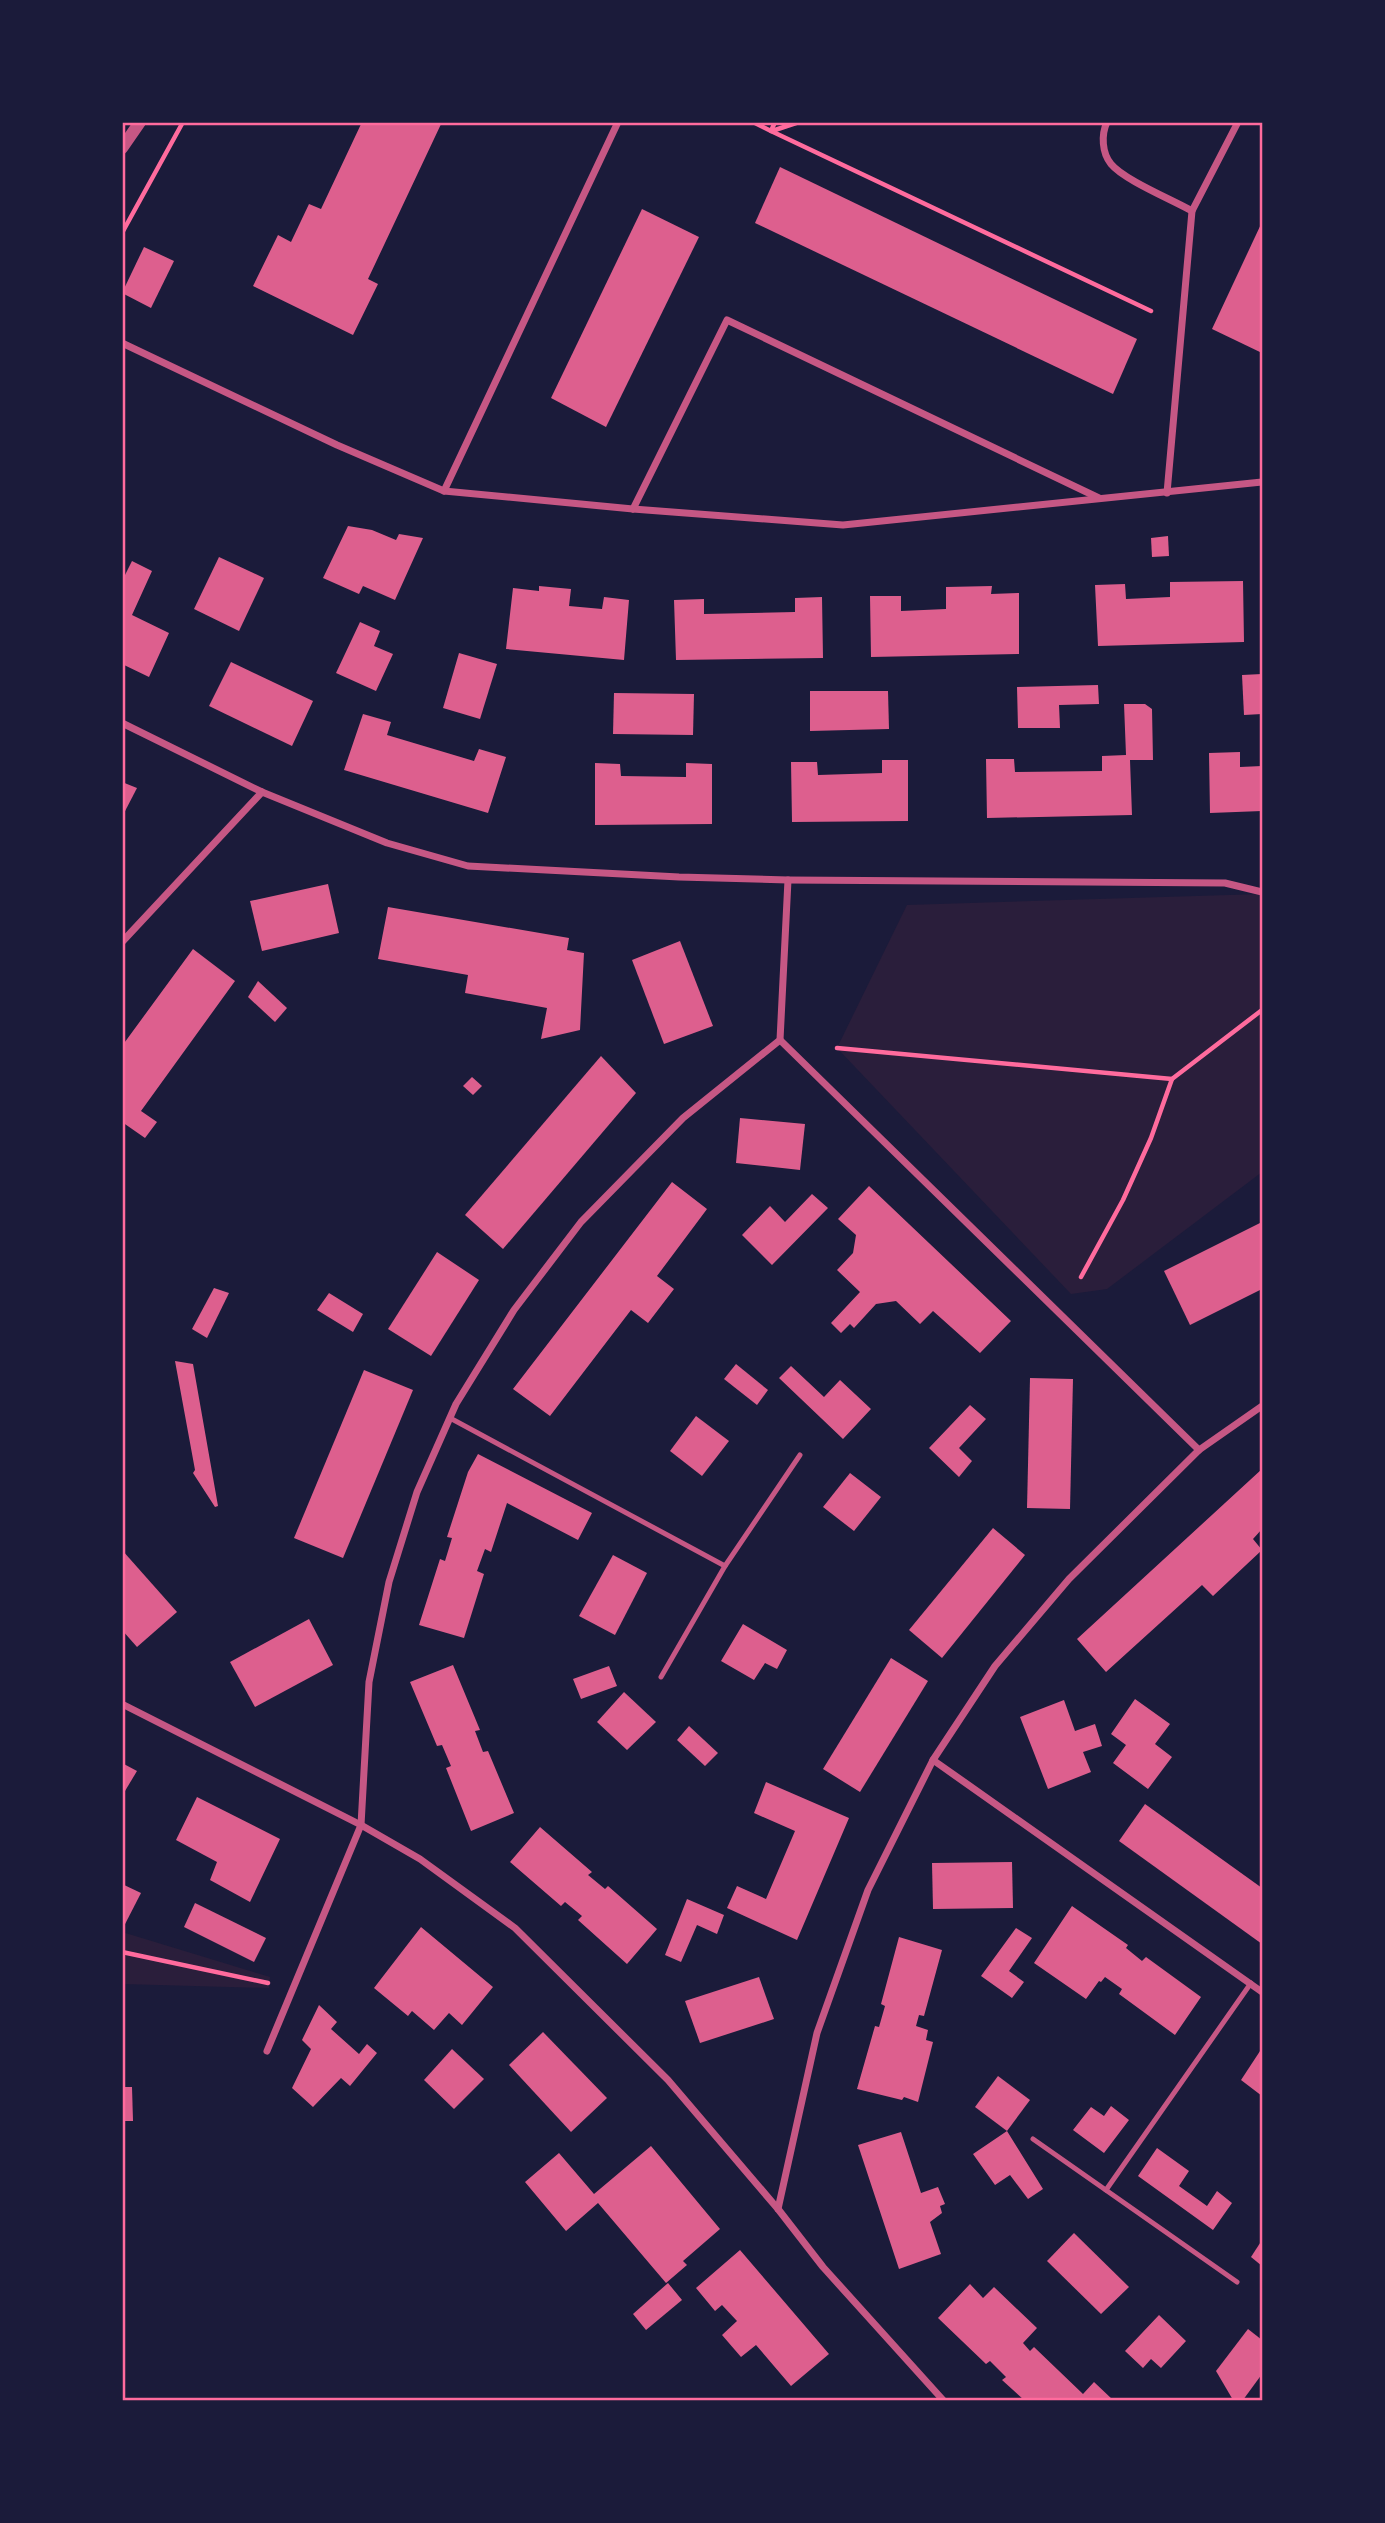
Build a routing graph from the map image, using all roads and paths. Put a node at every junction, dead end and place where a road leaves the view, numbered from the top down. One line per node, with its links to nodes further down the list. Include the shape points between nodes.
1 (139, 122): 10 (street)
2 (183, 122): 12 (path)
3 (618, 122): 16 (street)
4 (754, 122): 9 (path)
5 (775, 122): 9 (path)
6 (799, 122): 9 (path)
7 (1107, 122): 11 (street, via 1103,145 1111,164)
8 (1238, 122): 11 (street)
9 (771, 131): 13 (path)
10 (122, 148)
11 (1192, 211): 17 (street)
12 (122, 233)
13 (1151, 310)
14 (122, 343): 16 (street)
15 (1262, 482): 17 (street)
16 (444, 491): 19 (street)
17 (1167, 493): 18 (street)
18 (1099, 498): 19 (street, via 843,525); 19 (street, via 727,320)
19 (633, 509)
20 (122, 723): 21 (street)
21 (262, 792): 22 (street, via 387,843 468,866); 24 (street)
22 (788, 880): 23 (street, via 1225,883); 26 (street)
23 (1262, 892)
24 (122, 942)
25 (1262, 1010): 28 (path)
26 (780, 1040): 31 (street, via 683,1118 581,1222 514,1310); 32 (street)
27 (837, 1048): 28 (path)
28 (1172, 1079): 29 (path, via 1152,1138)
29 (1081, 1277)
30 (1262, 1406): 32 (street)
31 (450, 1418): 34 (lane); 38 (street, via 418,1492 389,1582 369,1682)
32 (1199, 1450): 37 (street, via 1069,1579 995,1666)
33 (800, 1455): 34 (lane)
34 (725, 1566): 35 (lane)
35 (661, 1677)
36 (122, 1704): 38 (street)
37 (933, 1760): 40 (street); 46 (street, via 869,1890 817,2033)
38 (361, 1825): 41 (street); 46 (street, via 420,1859 514,1928 668,2080)
39 (122, 1952): 41 (path)
40 (1251, 1983): 42 (street); 45 (lane)
41 (293, 1989): 43 (street)
42 (1262, 1992)
43 (267, 2051)
44 (1033, 2139): 45 (lane)
45 (1106, 2190): 47 (lane)
46 (778, 2209): 48 (street, via 823,2267)
47 (1237, 2282)
48 (943, 2400)

